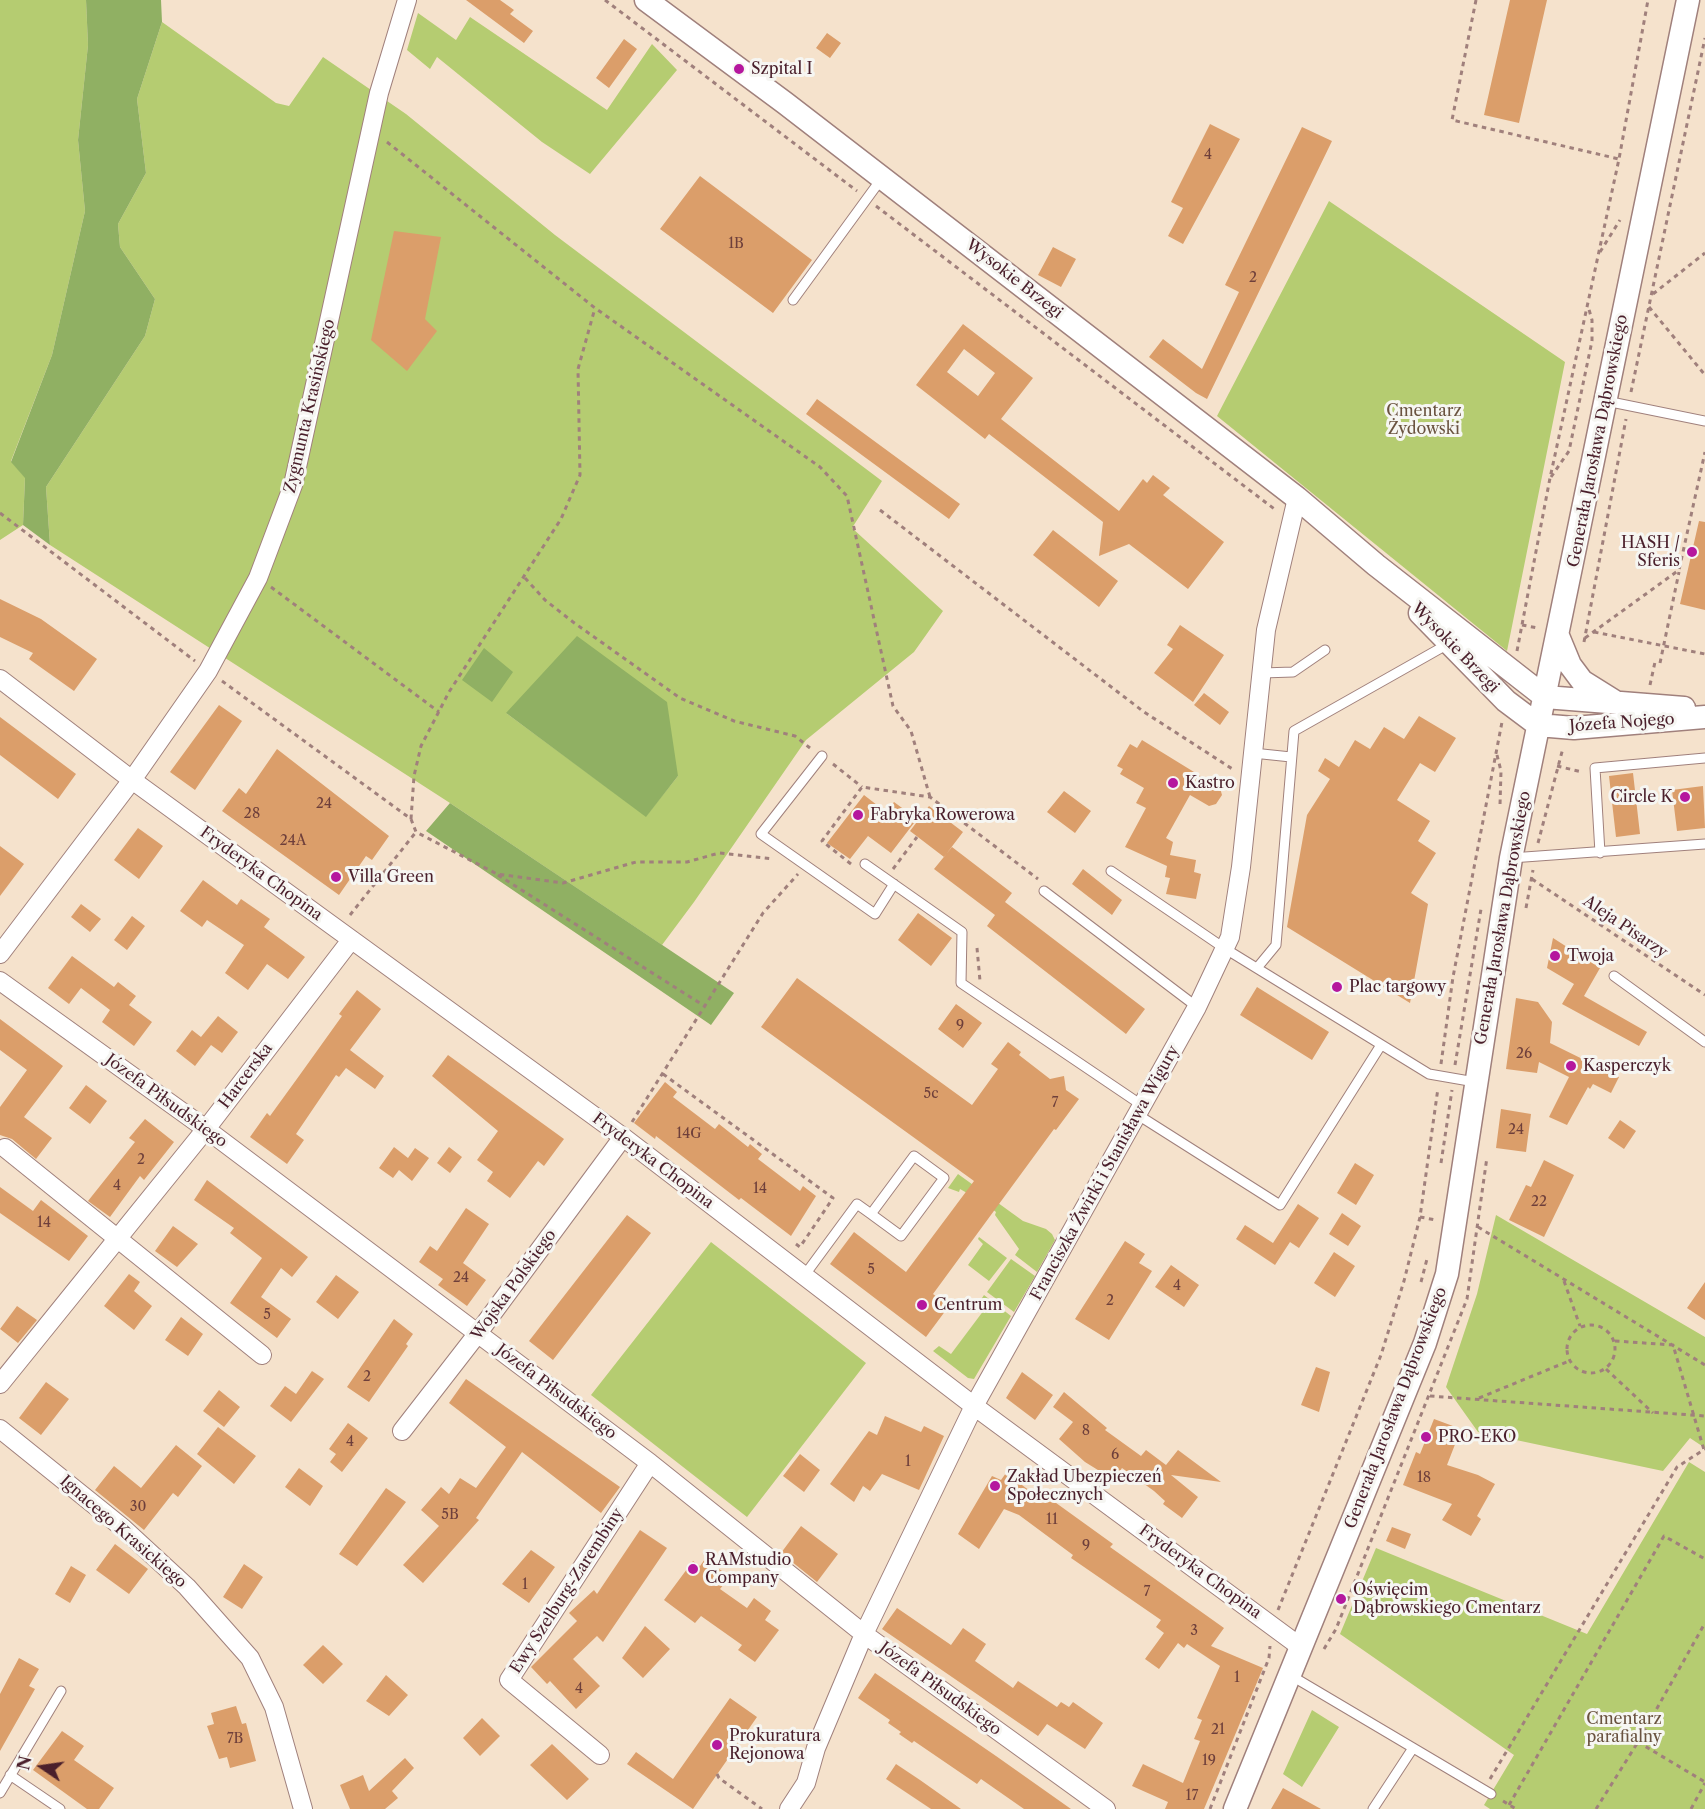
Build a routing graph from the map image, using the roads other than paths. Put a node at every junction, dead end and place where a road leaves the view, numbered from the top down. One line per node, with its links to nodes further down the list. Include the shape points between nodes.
1 (407, 0): 24 (street, Zygmunta Krasińskiego, via 369,135 293,484 258,578 208,671)
2 (646, 0): 4 (street, Wysokie Brzegi)
3 (1688, 0): 6 (street, Generała Jarosława Dąbrowskiego)
4 (882, 178): 5 (lane); 8 (street, Wysokie Brzegi)
5 (793, 300)
6 (1606, 401): 7 (lane); 10 (street, Generała Jarosława Dąbrowskiego)
7 (1705, 421)
8 (1297, 498): 9 (street, Wysokie Brzegi); 13 (street, Franciszka Żwirki i Stanisława Wigury, via 1266,630)
9 (1376, 565): 11 (street, Wysokie Brzegi); 15 (street, Wysokie Brzegi)
10 (1558, 635): 15 (street, Generała Jarosława Dąbrowskiego); 16 (street, via 1570,665 1582,681)
11 (1448, 644): 19 (street, Wysokie Brzegi, via 1506,702); 22 (lane, via 1294,731)
12 (1325, 650): 13 (lane, via 1293,672)
13 (1262, 673): 20 (street, Franciszka Żwirki i Stanisława Wigury)
14 (0, 679): 24 (street, Fryderyka Chopina)
15 (1545, 697): 16 (street, Józefa Nojego); 19 (street, Generała Jarosława Dąbrowskiego)
16 (1616, 703): 17 (street, Józefa Nojego)
17 (1705, 709)
18 (1705, 717): 19 (street, Józefa Nojego, via 1574,728)
19 (1538, 725): 27 (street, Generała Jarosława Dąbrowskiego)
20 (1253, 753): 22 (lane); 33 (street, Franciszka Żwirki i Stanisława Wigury, via 1241,867 1230,937)
21 (822, 756): 30 (lane, via 762,834 875,914)
22 (1292, 757): 35 (lane, via 1276,945)
23 (1705, 758): 26 (lane, via 1595,768)
24 (132, 780): 32 (street, Fryderyka Chopina); 34 (street, Zygmunta Krasińskiego)
25 (1705, 844): 26 (lane)
26 (1600, 853): 27 (lane)
27 (1511, 858): 41 (street, Generała Jarosława Dąbrowskiego)
28 (865, 864): 30 (lane)
29 (1111, 871): 33 (lane)
30 (894, 884): 42 (lane, via 962,932 962,982)
31 (1044, 891): 38 (lane)
32 (344, 935): 43 (street, Harcerska); 44 (street, Fryderyka Chopina)
33 (1224, 948): 35 (lane); 38 (street, Franciszka Żwirki i Stanisława Wigury)
34 (0, 954)
35 (1257, 968): 40 (lane)
36 (1614, 976): 39 (lane)
37 (0, 981): 43 (street, Józefa Piłsudskiego)
38 (1197, 1007): 42 (street, Franciszka Żwirki i Stanisława Wigury)
39 (1705, 1042)
40 (1381, 1045): 41 (lane, via 1429,1074); 42 (lane, via 1280,1204)
41 (1464, 1081): 57 (street, Generała Jarosława Dąbrowskiego, via 1456,1224 1447,1274 1425,1343)
42 (1141, 1110): 52 (street, Franciszka Żwirki i Stanisława Wigury)
43 (206, 1129): 47 (street, Harcerska); 49 (street, Józefa Piłsudskiego)
44 (623, 1137): 48 (street, Fryderyka Chopina); 49 (street, Wojska Polskiego)
45 (5, 1148): 47 (street)
46 (871, 1214): 46 (lane, via 914,1156 944,1178 901,1236); 48 (lane, via 857,1204)
47 (118, 1239): 50 (street); 51 (street, Harcerska)
48 (804, 1276): 52 (street, Fryderyka Chopina)
49 (478, 1333): 54 (street, Wojska Polskiego); 55 (street, Józefa Piłsudskiego)
50 (262, 1355)
51 (0, 1384)
52 (974, 1406): 56 (street, Franciszka Żwirki i Stanisława Wigury); 57 (street, Fryderyka Chopina)
53 (0, 1429): 66 (street, Ignacego Krasickiego, via 187,1587 250,1658 274,1707)
54 (402, 1431)
55 (650, 1463): 56 (street, Józefa Piłsudskiego); 61 (street, Ewy Szelburg-Zarembiny, via 508,1680)
56 (864, 1634): 67 (street, Franciszka Żwirki i Stanisława Wigury, via 816,1748 806,1783); 68 (street, Józefa Piłsudskiego)
57 (1302, 1647): 58 (street, Generała Jarosława Dąbrowskiego)
58 (1290, 1676): 60 (lane); 69 (street, Generała Jarosława Dąbrowskiego)
59 (61, 1691): 62 (lane)
60 (1413, 1748): 63 (lane); 70 (lane)
61 (600, 1755)
62 (10, 1775): 64 (lane); 65 (lane)
63 (1487, 1792)
64 (0, 1793)
65 (60, 1809)
66 (303, 1809)
67 (789, 1809)
68 (1106, 1809)
69 (1235, 1809)
70 (1373, 1809)

